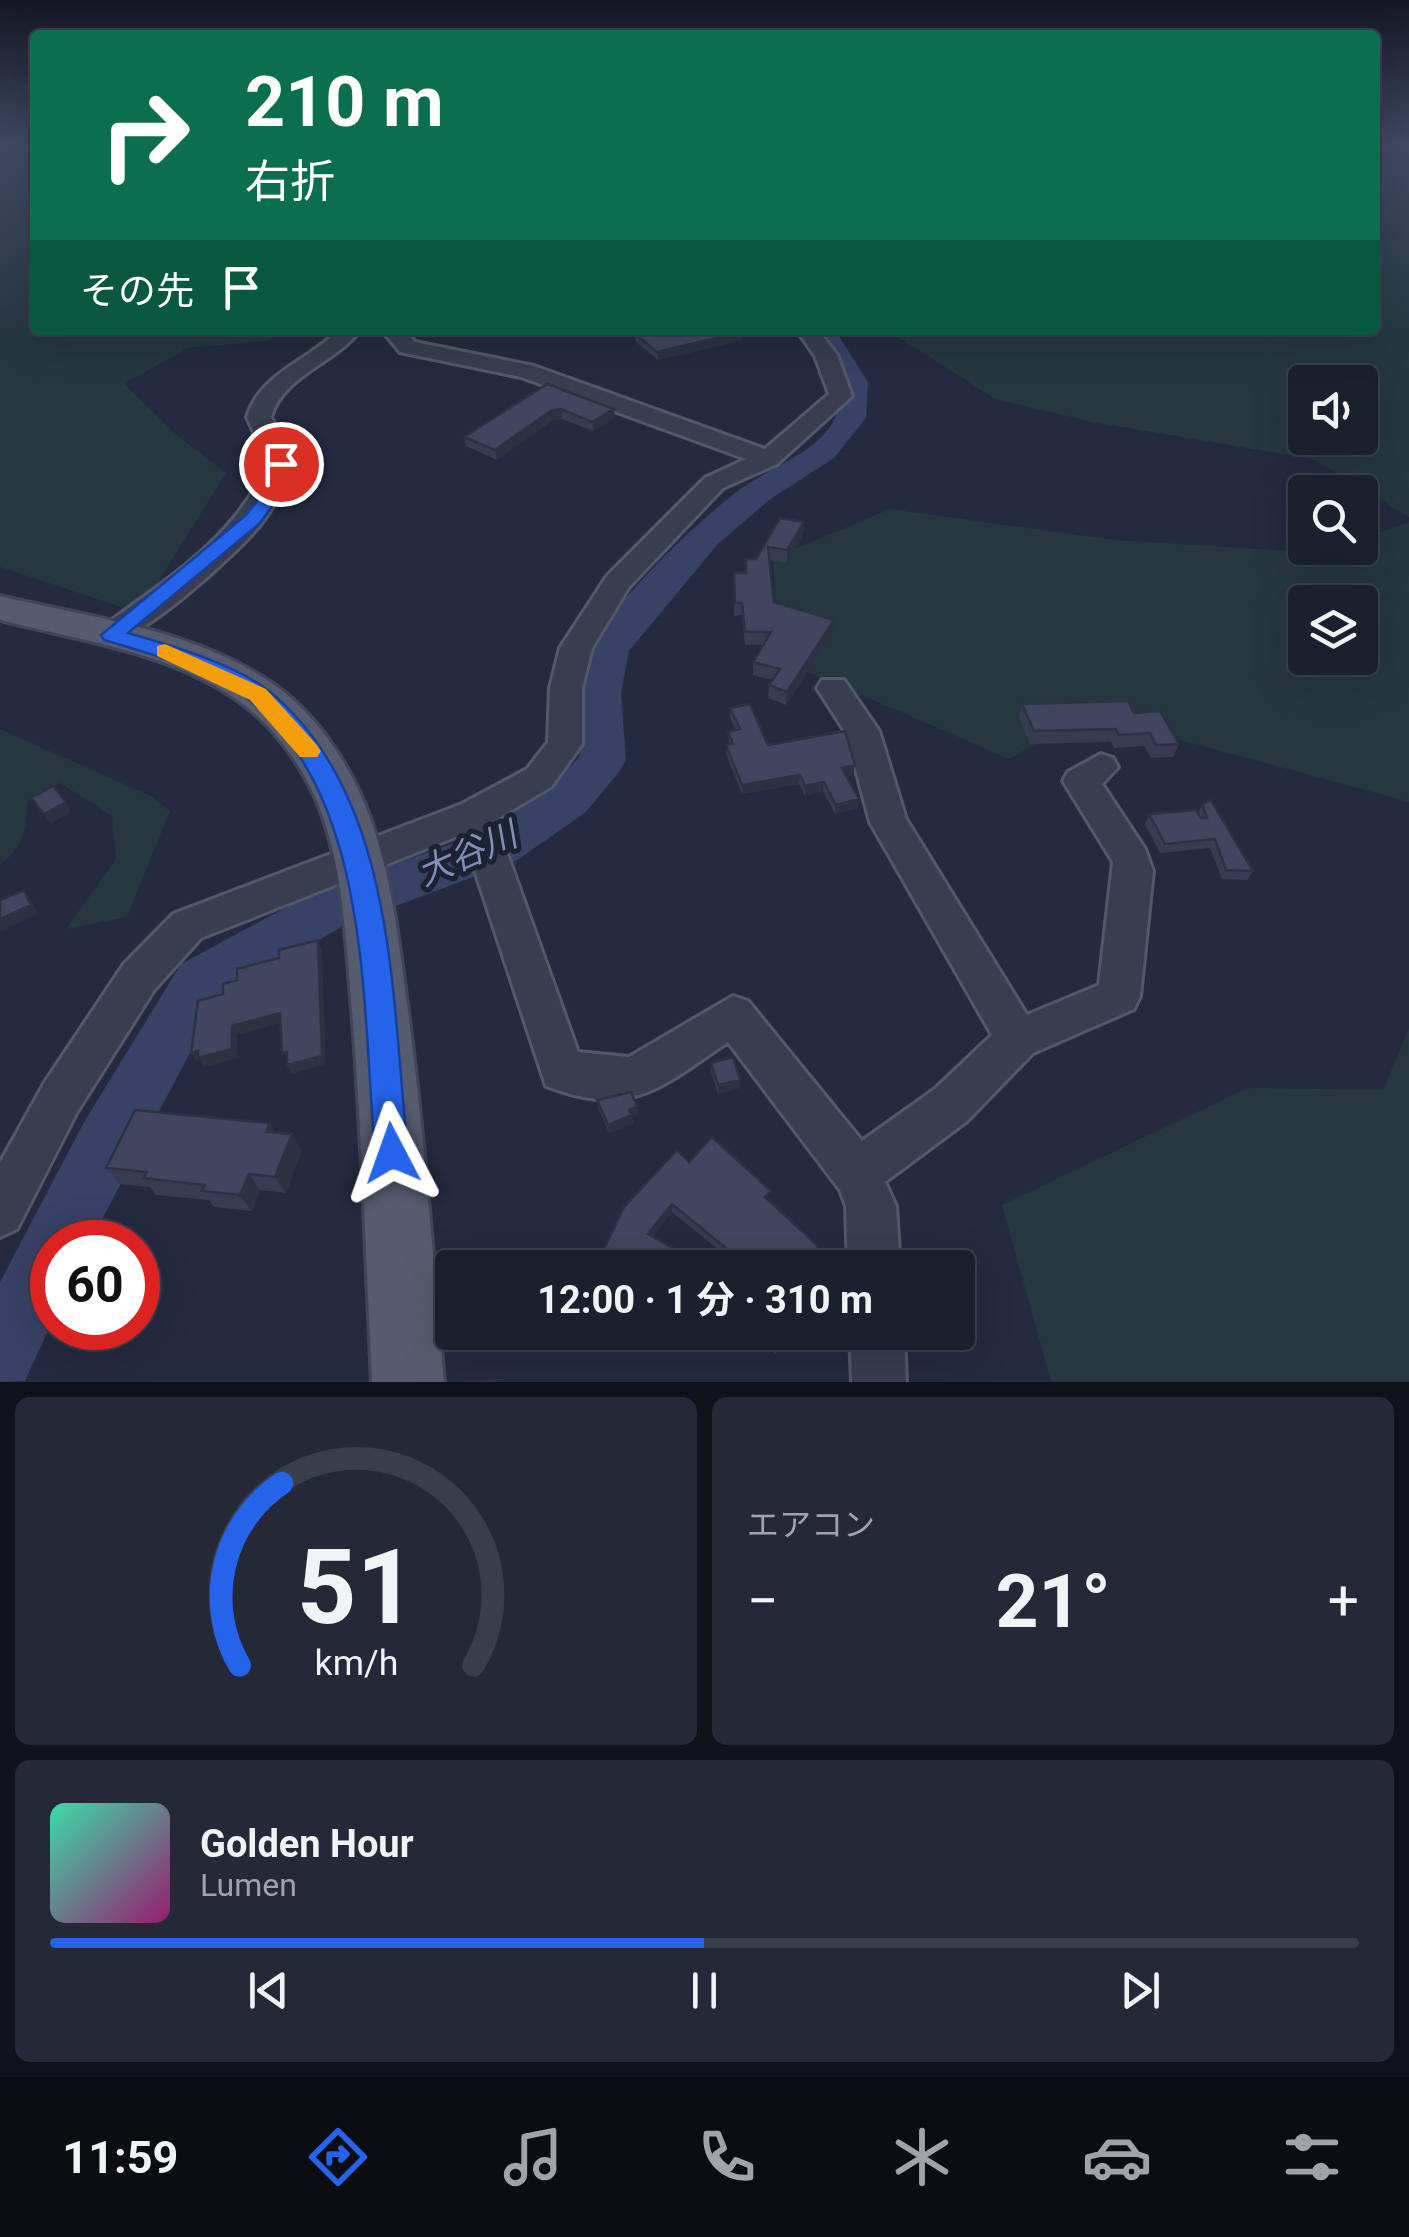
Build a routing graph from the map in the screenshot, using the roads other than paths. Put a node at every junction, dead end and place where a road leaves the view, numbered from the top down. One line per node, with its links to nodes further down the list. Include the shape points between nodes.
1 (344, 335): 6 (street, via 265,397 259,416 281,464 272,494 253,519)
2 (397, 335): 4 (street, via 408,347 526,371 635,407)
3 (812, 335): 4 (street, via 841,396)
4 (768, 460): 9 (street, via 714,483 617,582 576,648 566,688 565,744 539,778)
5 (0, 608): 6 (main road)
6 (112, 635): 10 (main road, via 172,653 258,694 296,733 334,788)
7 (833, 688): 11 (street, via 862,731 888,822)
8 (1101, 767): 11 (street, via 1082,781 1134,871 1119,996)
9 (477, 821): 10 (street); 12 (street, via 562,1071 634,1079 733,1014)
10 (364, 883): 13 (street, via 243,901 188,926 139,977 61,1097); 16 (main road, via 383,1038)
11 (1018, 1039): 12 (street, via 952,1105)
12 (857, 1173): 14 (street, via 872,1206)
13 (0, 1212)
14 (873, 1250)
15 (878, 1350): 17 (street)
16 (408, 1382)
17 (879, 1382)

